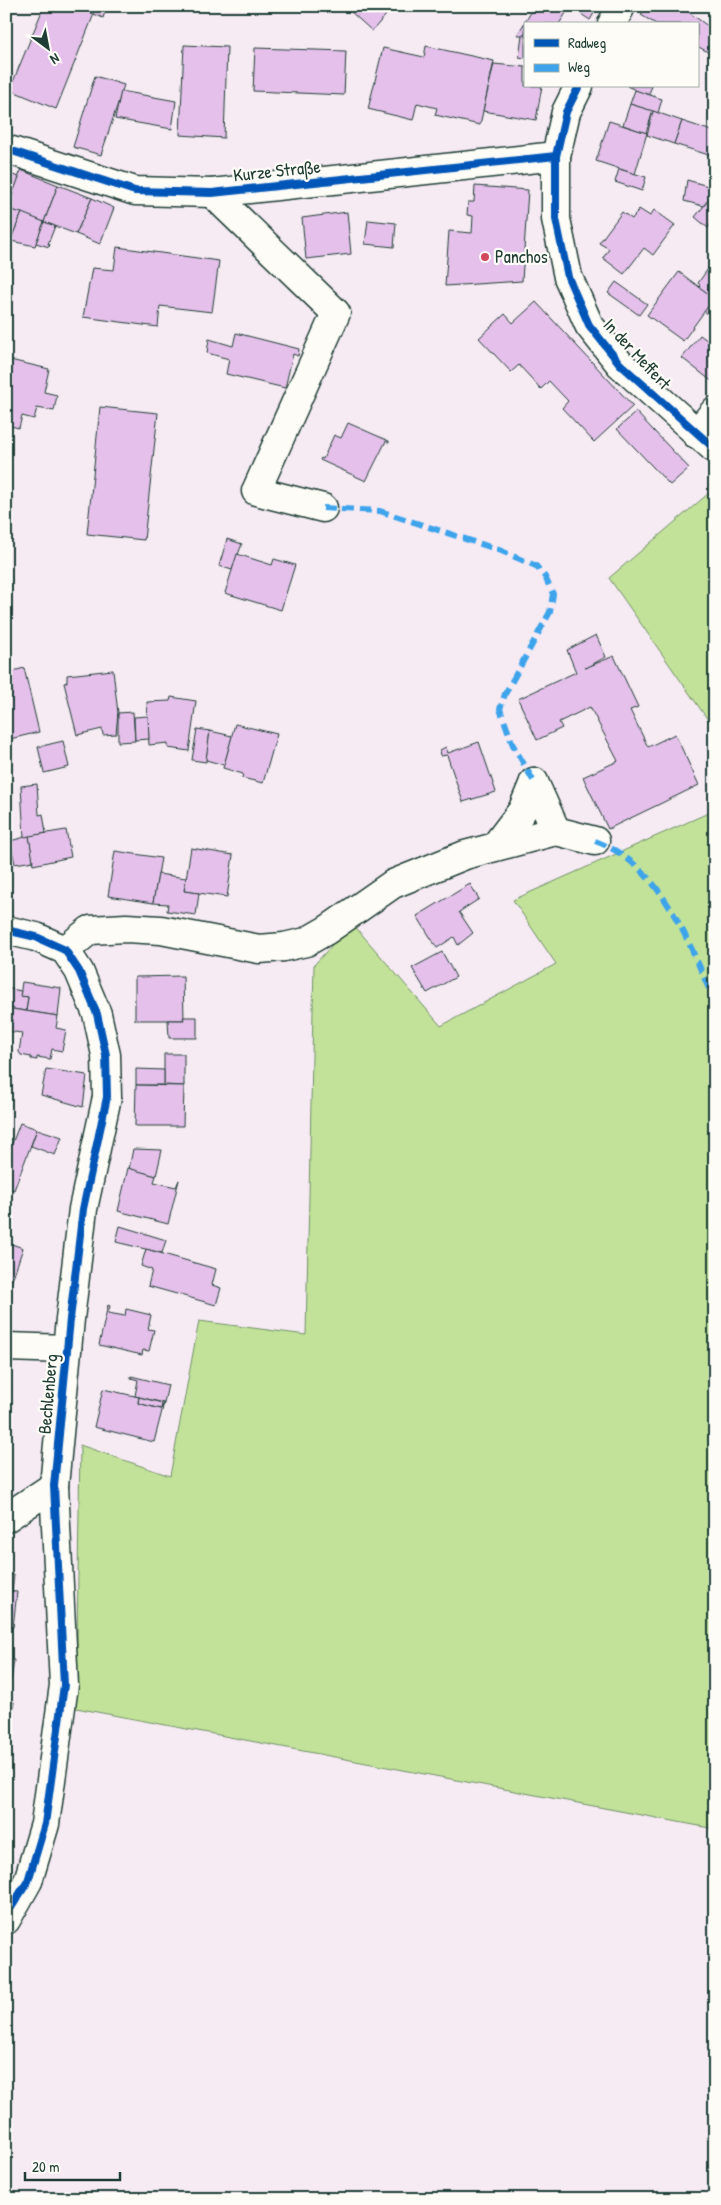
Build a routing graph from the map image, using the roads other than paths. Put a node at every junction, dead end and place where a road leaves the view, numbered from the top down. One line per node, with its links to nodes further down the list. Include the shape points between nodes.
1 (621, 6): 2 (street)
2 (613, 22)
3 (578, 88): 5 (street, In der Meffert, via 566,112)
4 (6, 149): 6 (street, Kurze Straße, via 135,191)
5 (556, 156): 6 (street, Kurze Straße); 8 (street, In der Meffert, via 556,218 568,277 589,326 620,364)
6 (212, 193): 9 (street, via 336,313 256,490)
7 (715, 411): 8 (street)
8 (705, 441)
9 (323, 508)
10 (556, 831): 11 (street); 12 (street); 12 (street, via 534,782 522,811)
11 (595, 841)
12 (496, 845): 14 (street, via 393,884 306,942 259,949 161,930 126,928 90,930)
13 (6, 930): 14 (street, via 36,937)
14 (66, 950): 16 (street, Bechlenberg, via 97,1014 106,1055 107,1097 83,1208)
15 (6, 1347): 16 (street, Bechlenberg)
16 (67, 1349): 17 (street, Bechlenberg)
17 (54, 1486): 18 (street); 19 (street, Bechlenberg, via 64,1686 45,1824 28,1881)
18 (6, 1518)
19 (8, 1912)

